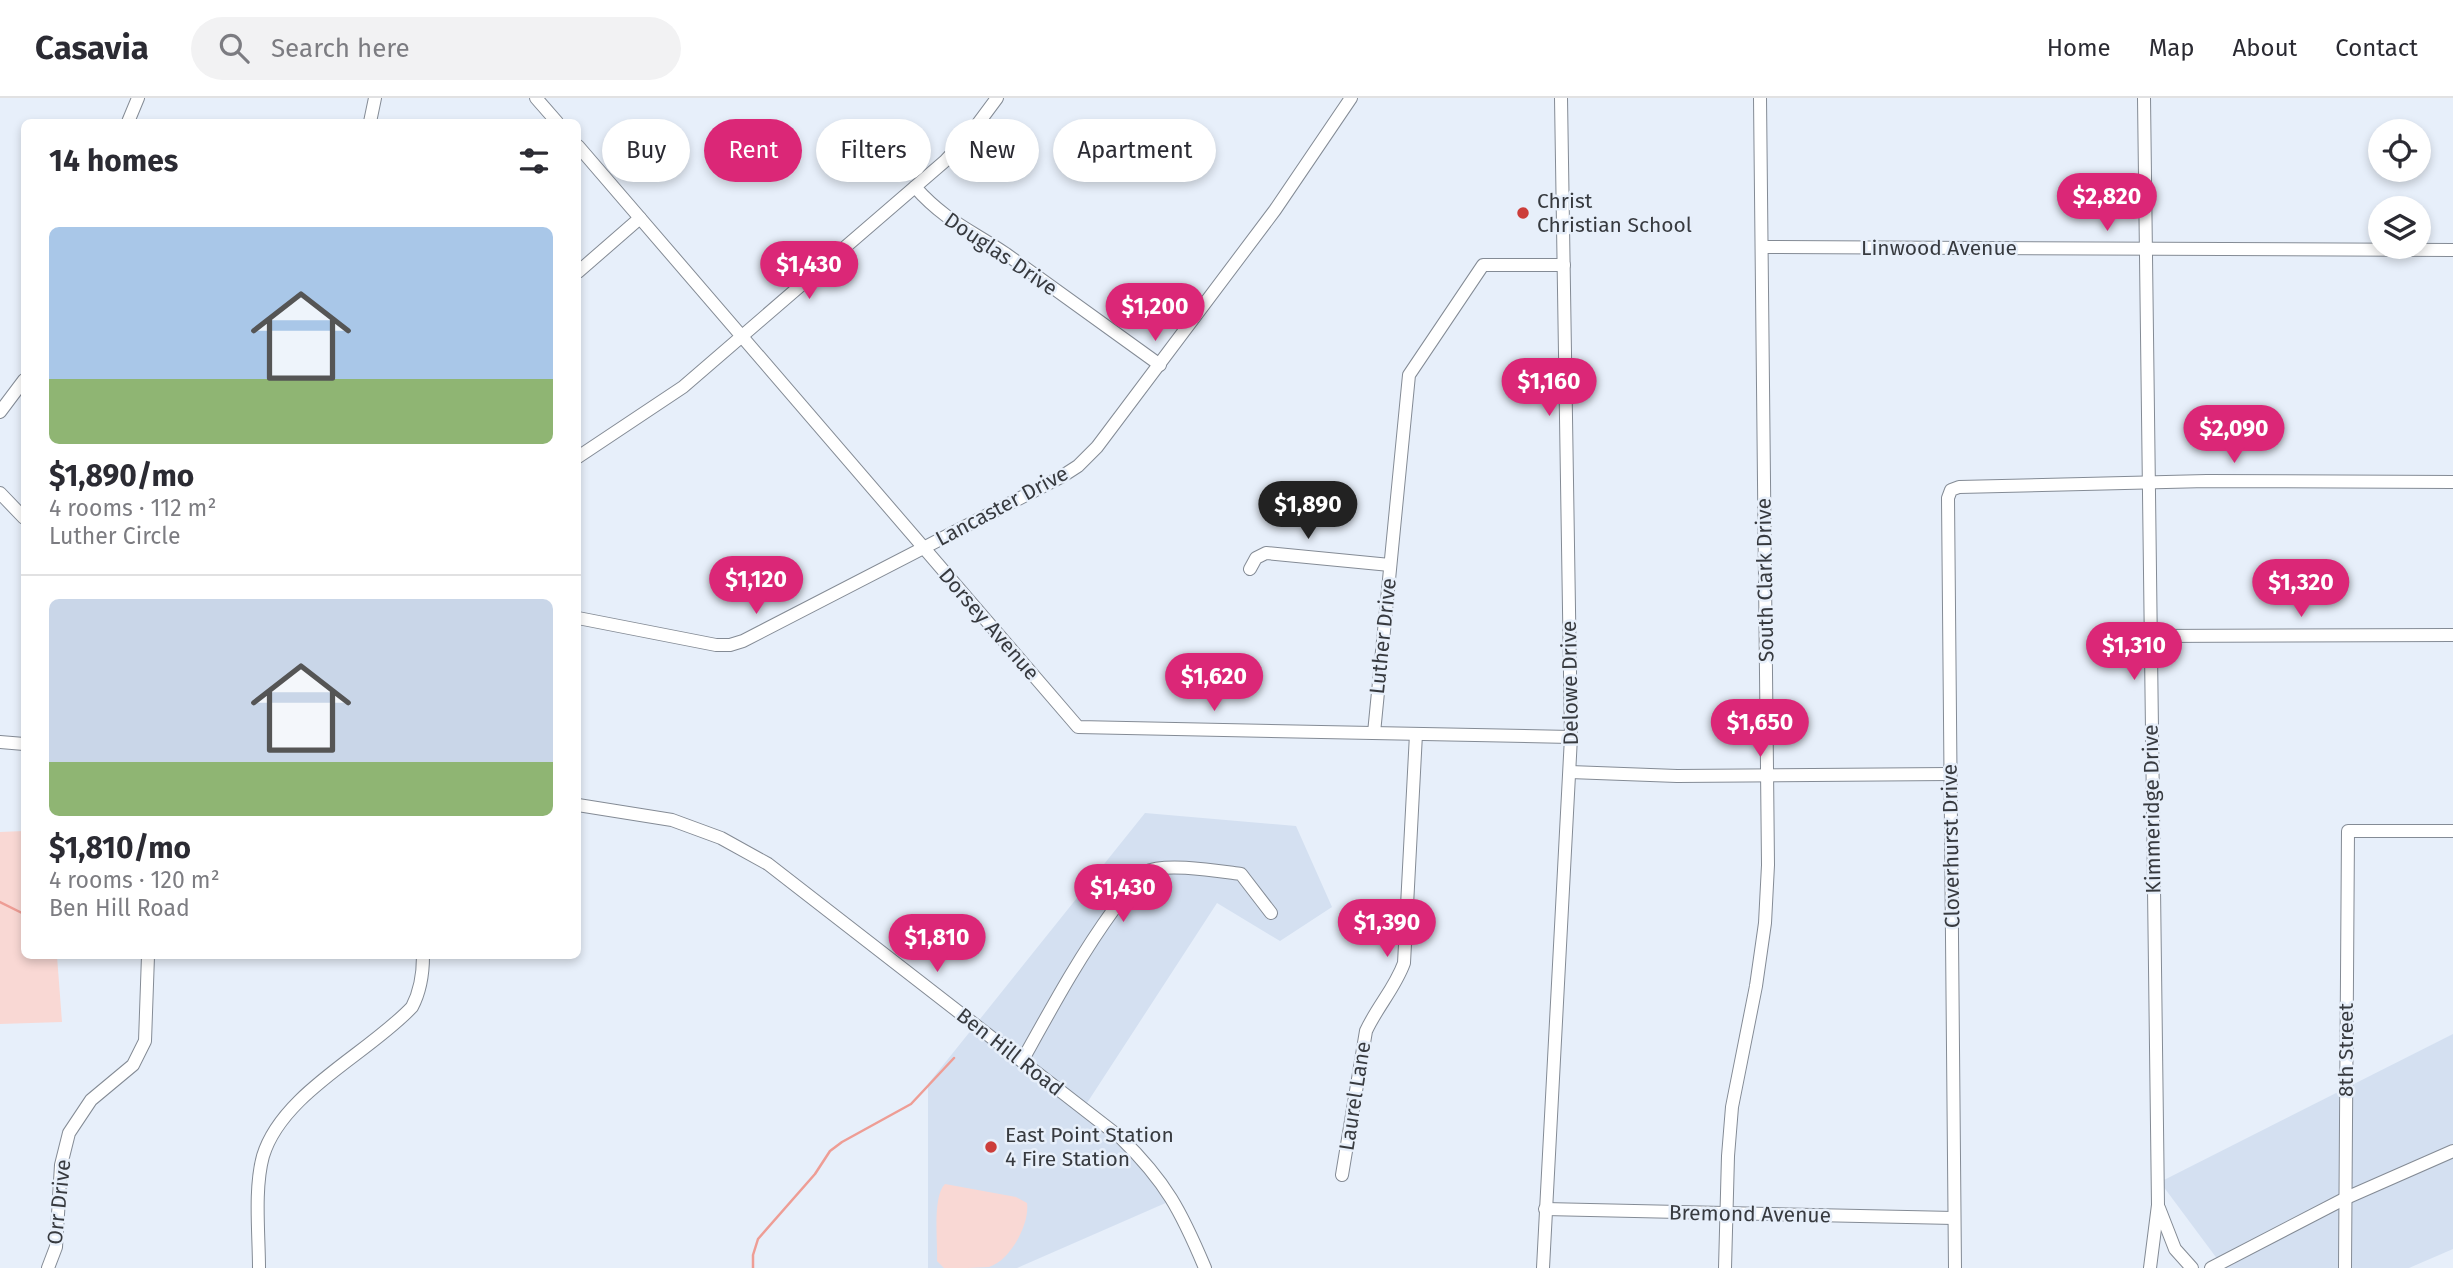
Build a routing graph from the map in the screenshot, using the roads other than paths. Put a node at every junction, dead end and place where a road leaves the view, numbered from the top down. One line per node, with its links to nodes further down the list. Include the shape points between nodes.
1 (138, 98): 9 (street)
2 (375, 98): 10 (street)
3 (536, 98): 11 (street)
4 (997, 98): 13 (street, via 971,133)
5 (1351, 98): 21 (street, Lancaster Drive)
6 (1561, 98): 18 (street, Delowe Drive)
7 (1760, 98): 15 (street, South Clark Drive)
8 (2144, 98): 16 (street, Kimmeridge Drive)
9 (129, 119)
10 (371, 119)
11 (554, 119)
12 (581, 149): 14 (street, Dorsey Avenue)
13 (915, 187): 20 (street); 21 (street, Douglas Drive, via 947,219 1002,252)
14 (640, 218): 19 (street); 20 (street, Dorsey Avenue)
15 (1762, 247): 16 (street, Linwood Avenue); 42 (street, South Clark Drive)
16 (2146, 250): 17 (street, Linwood Avenue); 25 (street, Kimmeridge Drive)
17 (2453, 250)
18 (1563, 265): 30 (street, Luther Drive, via 1483,265 1409,375); 37 (street, Delowe Drive)
19 (581, 269)
20 (742, 337): 24 (street, via 683,387); 29 (street, Dorsey Avenue)
21 (1160, 365): 29 (street, Lancaster Drive, via 1078,466)
22 (21, 384): 23 (street)
23 (0, 412)
24 (581, 455)
25 (2148, 482): 26 (street, Cloverhurst Drive); 34 (street, Kimmeridge Drive); 41 (street, Cloverhurst Drive, via 1951,490)
26 (2453, 482)
27 (0, 493): 28 (street)
28 (21, 515)
29 (923, 548): 32 (street, Lancaster Drive, via 730,645); 35 (street, Dorsey Avenue, via 1077,727)
30 (1390, 565): 31 (street, via 1266,554 1256,558); 35 (street, Luther Drive)
31 (1250, 569)
32 (581, 619)
33 (2453, 635): 34 (street)
34 (2150, 636): 52 (street, Kimmeridge Drive)
35 (1374, 733): 36 (street, Dorsey Avenue)
36 (1416, 734): 37 (street, Dorsey Avenue); 50 (street, Laurel Lane, via 1404,963 1366,1031)
37 (1571, 737): 40 (street, Delowe Drive)
38 (0, 742): 39 (street)
39 (21, 744)
40 (1570, 772): 42 (street); 53 (street, Delowe Drive)
41 (1950, 774): 42 (street); 55 (street, Cloverhurst Drive)
42 (1767, 776): 54 (street, South Clark Drive, via 1765,923 1732,1107)
43 (581, 806): 48 (street, Ben Hill Road, via 672,821 745,849)
44 (2453, 831): 51 (street, 8th Street, via 2347,831)
45 (1271, 912): 48 (street, via 1241,873 1174,868 1145,872 1133,881 1092,940)
46 (148, 959): 56 (street, Orr Drive, via 141,1054 91,1100 69,1133 61,1165 56,1247)
47 (423, 959): 57 (street, via 412,1007 291,1108 274,1130 259,1183)
48 (1022, 1061): 58 (street, Ben Hill Road, via 1143,1159 1173,1198)
49 (2453, 1151): 51 (street)
50 (1342, 1175)
51 (2346, 1198): 64 (street); 65 (street, 8th Street)
52 (2158, 1205): 62 (street, Kimmeridge Drive); 63 (street, via 2175,1249)
53 (1545, 1209): 54 (street, Bremond Avenue); 59 (street, Delowe Drive)
54 (1726, 1213): 55 (street, Bremond Avenue); 60 (street, South Clark Drive)
55 (1954, 1218): 61 (street, Cloverhurst Drive)
56 (48, 1268)
57 (259, 1268)
58 (1205, 1268)
59 (1543, 1268)
60 (1725, 1268)
61 (1955, 1268)
62 (2150, 1268)
63 (2192, 1268)
64 (2211, 1268)
65 (2345, 1268)

